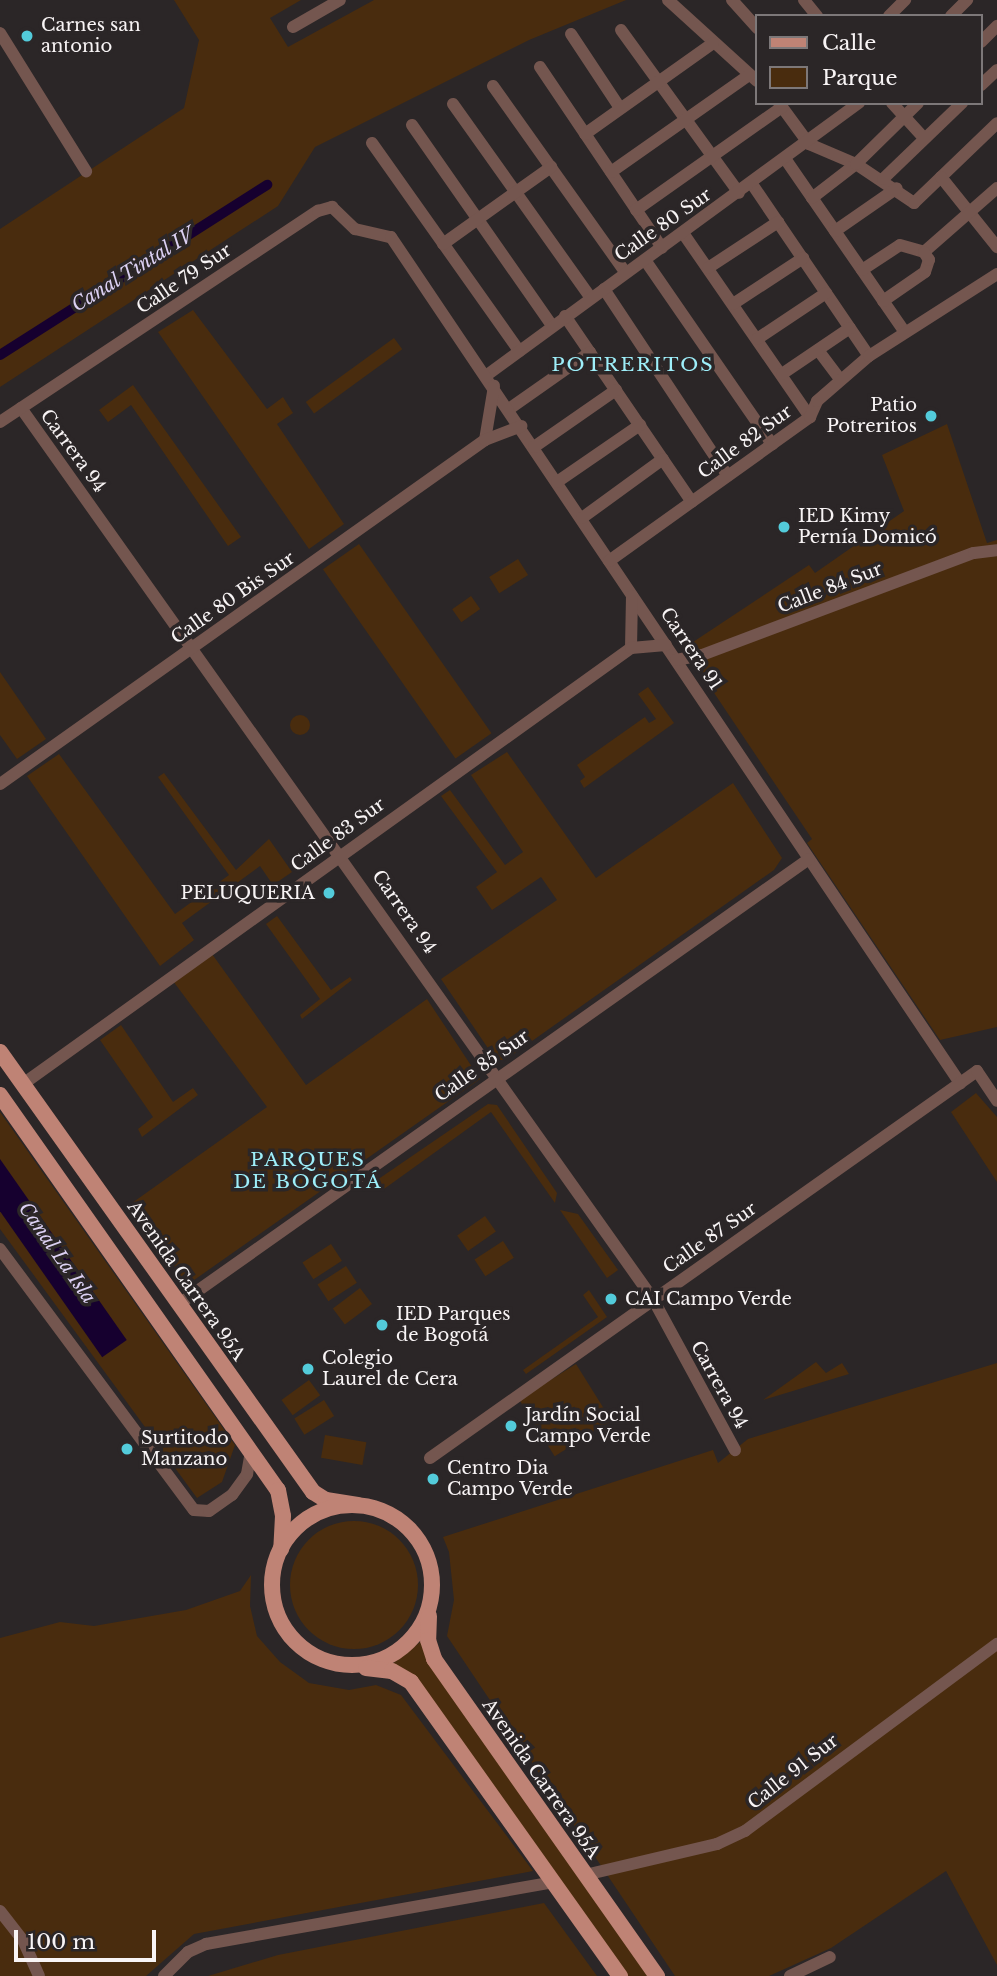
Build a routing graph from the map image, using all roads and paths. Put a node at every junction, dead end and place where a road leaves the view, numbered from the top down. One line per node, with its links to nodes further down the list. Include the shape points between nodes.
1 (340, 0): 12 (street)
2 (668, 0): 17 (street)
3 (732, 0): 10 (street)
4 (804, 0): 7 (street)
5 (905, 0): 8 (street)
6 (967, 0): 9 (street)
7 (815, 14)
8 (891, 14)
9 (953, 14)
10 (755, 26)
11 (997, 26): 16 (street)
12 (293, 27)
13 (621, 30): 21 (street)
14 (0, 33): 43 (street)
15 (571, 34): 30 (street)
16 (983, 40)
17 (713, 43): 20 (street); 21 (street)
18 (540, 66): 35 (street)
19 (997, 71): 22 (street)
20 (753, 78): 32 (street)
21 (659, 82): 30 (street); 32 (street)
22 (983, 83)
23 (493, 86): 42 (street)
24 (453, 104): 50 (street)
25 (857, 105): 38 (street, Calle 80 Sur)
26 (894, 105): 31 (street)
27 (916, 105): 31 (street)
28 (960, 105): 36 (street)
29 (785, 106): 38 (street); 39 (street)
30 (620, 108): 35 (street)
31 (904, 116): 36 (street); 41 (street)
32 (686, 120): 39 (street); 44 (street)
33 (997, 123): 45 (street)
34 (412, 125): 55 (street)
35 (584, 134): 44 (street)
36 (924, 138): 46 (street)
37 (372, 143): 60 (street)
38 (808, 144): 40 (street, Calle 80 Sur); 41 (street)
39 (712, 156): 51 (street); 53 (street)
40 (786, 160): 47 (street, Calle 80 Sur); 52 (street)
41 (856, 164): 46 (street); 52 (street)
42 (551, 167): 50 (street); 68 (street)
43 (86, 171)
44 (611, 172): 53 (street)
45 (941, 177): 48 (street, via 914,203); 54 (street)
46 (883, 179): 48 (street)
47 (752, 184): 51 (street, Calle 80 Sur); 56 (street)
48 (897, 188): 57 (street)
49 (997, 188): 54 (street)
50 (516, 192): 55 (street); 72 (street)
51 (739, 193): 58 (street, Calle 80 Sur)
52 (812, 198): 57 (street)
53 (636, 210): 62 (street)
54 (969, 211): 61 (street); 63 (street)
55 (477, 220): 60 (street); 76 (street)
56 (778, 222): 64 (street); 66 (street)
57 (835, 231): 67 (street)
58 (683, 233): 62 (street, Calle 80 Sur); 66 (street)
59 (391, 237): 86 (street, Carrera 91); 88 (street, Calle 79 Sur, via 355,229 332,207 318,211)
60 (443, 244): 81 (street)
61 (997, 247)
62 (662, 248): 65 (street, Calle 80 Sur)
63 (920, 252): 67 (street, via 902,245); 73 (street, via 929,265 919,278)
64 (803, 258): 71 (street); 74 (street)
65 (645, 260): 68 (street, Calle 80 Sur); 95 (street)
66 (708, 268): 74 (street)
67 (862, 270): 73 (street)
68 (626, 273): 70 (street, Calle 80 Sur)
69 (997, 274): 78 (street, Calle 82 Sur)
70 (604, 289): 72 (street, Calle 80 Sur); 98 (street)
71 (827, 293): 77 (street); 79 (street)
72 (591, 298): 75 (street, Calle 80 Sur)
73 (883, 301): 78 (street)
74 (733, 304): 79 (street)
75 (565, 316): 76 (street, Calle 80 Sur); 82 (street)
76 (551, 326): 81 (street, Calle 80 Sur)
77 (850, 328): 80 (street); 83 (street)
78 (904, 331): 83 (street, Calle 82 Sur)
79 (757, 339): 84 (street)
80 (818, 350): 84 (street); 85 (street)
81 (519, 351): 86 (street, Calle 80 Sur)
82 (590, 352): 87 (street); 89 (street)
83 (869, 356): 85 (street, Calle 82 Sur)
84 (782, 374): 90 (street)
85 (840, 379): 90 (street, Calle 82 Sur, via 817,401)
86 (490, 381): 89 (street, Carrera 91); 94 (street)
87 (616, 390): 92 (street); 96 (street)
88 (21, 408): 91 (street, Calle 79 Sur); 106 (street, Carrera 94)
89 (509, 409): 93 (street, Carrera 91)
90 (810, 417): 95 (street, Calle 82 Sur)
91 (0, 422)
92 (640, 425): 97 (street); 99 (street)
93 (521, 426): 94 (street, Calle 80 Bis Sur); 96 (street, Carrera 91)
94 (485, 440): 106 (street, Calle 80 Bis Sur)
95 (772, 444): 98 (street, Calle 82 Sur)
96 (534, 447): 99 (street, Carrera 91)
97 (663, 459): 100 (street); 101 (street)
98 (728, 476): 100 (street, Calle 82 Sur)
99 (557, 482): 101 (street, Carrera 91)
100 (692, 502): 103 (street, Calle 82 Sur)
101 (582, 518): 103 (street, Carrera 91)
102 (997, 550): 108 (street, Calle 84 Sur, via 974,553 702,655)
103 (609, 561): 104 (street, Carrera 91)
104 (632, 593): 105 (street, Carrera 91); 107 (street)
105 (666, 645): 107 (street); 108 (street, Carrera 91)
106 (192, 648): 109 (street, Calle 80 Bis Sur); 110 (street, Carrera 94)
107 (631, 648): 110 (street, Calle 83 Sur)
108 (677, 660): 111 (street, Carrera 91)
109 (0, 784)
110 (341, 854): 113 (street, Carrera 94); 115 (street, Calle 83 Sur)
111 (809, 859): 113 (street, Calle 85 Sur); 114 (street, Carrera 91)
112 (0, 1052): 115 (main road, Avenida Carrera 95A)
113 (498, 1075): 119 (street, Carrera 94); 120 (street, Calle 85 Sur)
114 (960, 1083): 117 (street, Calle 87 Sur, via 976,1072); 119 (street, Calle 87 Sur)
115 (23, 1084): 120 (main road, Avenida Carrera 95A)
116 (0, 1095): 122 (main road)
117 (997, 1101)
118 (2, 1256): 122 (street, via 194,1510 209,1511 232,1496 247,1474)
119 (653, 1299): 121 (street, Carrera 94); 123 (street, Calle 87 Sur)
120 (179, 1304): 124 (main road, Avenida Carrera 95A, via 313,1492 326,1500)
121 (735, 1450)
122 (251, 1452): 125 (main road, via 278,1490 283,1517)
123 (430, 1458)
124 (358, 1505): 125 (main road, via 313,1515); 126 (main road, via 388,1513 413,1533 428,1560)
125 (281, 1549): 128 (main road, via 272,1595 282,1625 303,1649)
126 (432, 1592): 128 (main road, via 424,1622 405,1647 377,1662); 129 (main road, Avenida Carrera 95A, via 428,1640 434,1659)
127 (997, 1644): 129 (street, Calle 91 Sur, via 745,1831 717,1844)
128 (346, 1666): 130 (main road, via 392,1671 411,1682)
129 (585, 1875): 136 (main road, Avenida Carrera 95A)
130 (554, 1882): 134 (street, via 206,1944 188,1952); 135 (main road)
131 (0, 1911): 133 (street, via 23,1940)
132 (830, 1957): 137 (street)
133 (39, 1976)
134 (164, 1976)
135 (620, 1976)
136 (657, 1976)
137 (790, 1976)

